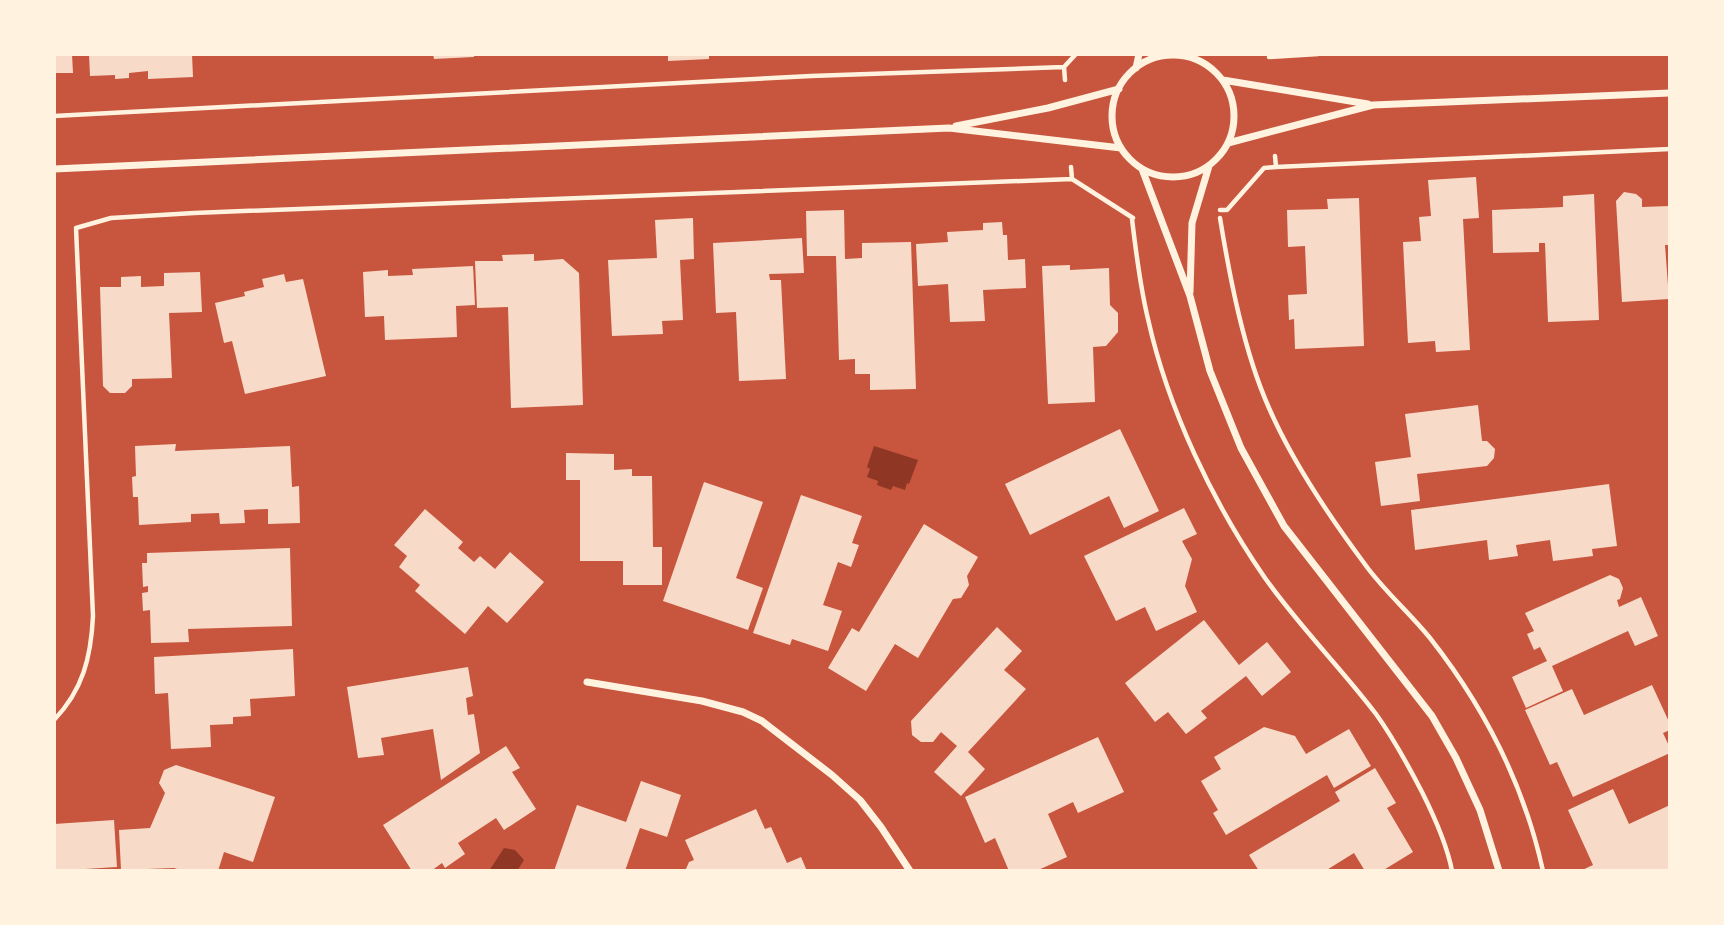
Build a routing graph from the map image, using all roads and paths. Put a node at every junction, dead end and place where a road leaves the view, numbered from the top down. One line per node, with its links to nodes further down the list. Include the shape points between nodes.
1 (1076, 54): 7 (path)
2 (1139, 54): 8 (street)
3 (1203, 54): 6 (street)
4 (1318, 54): 5 (path)
5 (1269, 57)
6 (1207, 65): 8 (street, via 1171,55); 10 (street)
7 (1064, 67): 9 (path); 14 (path)
8 (1136, 68): 11 (street)
9 (1065, 80)
10 (1223, 80): 13 (street); 16 (street, via 1234,111)
11 (1119, 89): 15 (street); 17 (street, via 1112,109 1113,130)
12 (1670, 93): 13 (street)
13 (1373, 105): 16 (street)
14 (54, 116)
15 (949, 128): 17 (street); 23 (street)
16 (1228, 143): 20 (street)
17 (1121, 148): 24 (street)
18 (1670, 149): 22 (path)
19 (1275, 152): 22 (path)
20 (1209, 166): 24 (street, via 1176,177); 29 (street, via 1192,223)
21 (1071, 167): 25 (path)
22 (1276, 167): 26 (path, via 1264,168 1227,210)
23 (54, 169)
24 (1142, 169): 29 (street)
25 (1072, 179): 28 (path, via 1132,218); 31 (path, via 208,213 111,218 76,228 93,616 79,689)
26 (1219, 210): 27 (path); 34 (path, via 1234,293 1269,408 1319,496 1365,564 1462,680 1496,738 1523,800)
27 (1209, 211)
28 (1142, 216)
29 (1190, 296): 33 (street, via 1210,371 1261,487 1316,570 1432,716 1480,810)
30 (587, 682): 32 (street, via 702,701 761,721 860,800)
31 (54, 720)
32 (910, 871)
33 (1499, 871)
34 (1542, 871)

